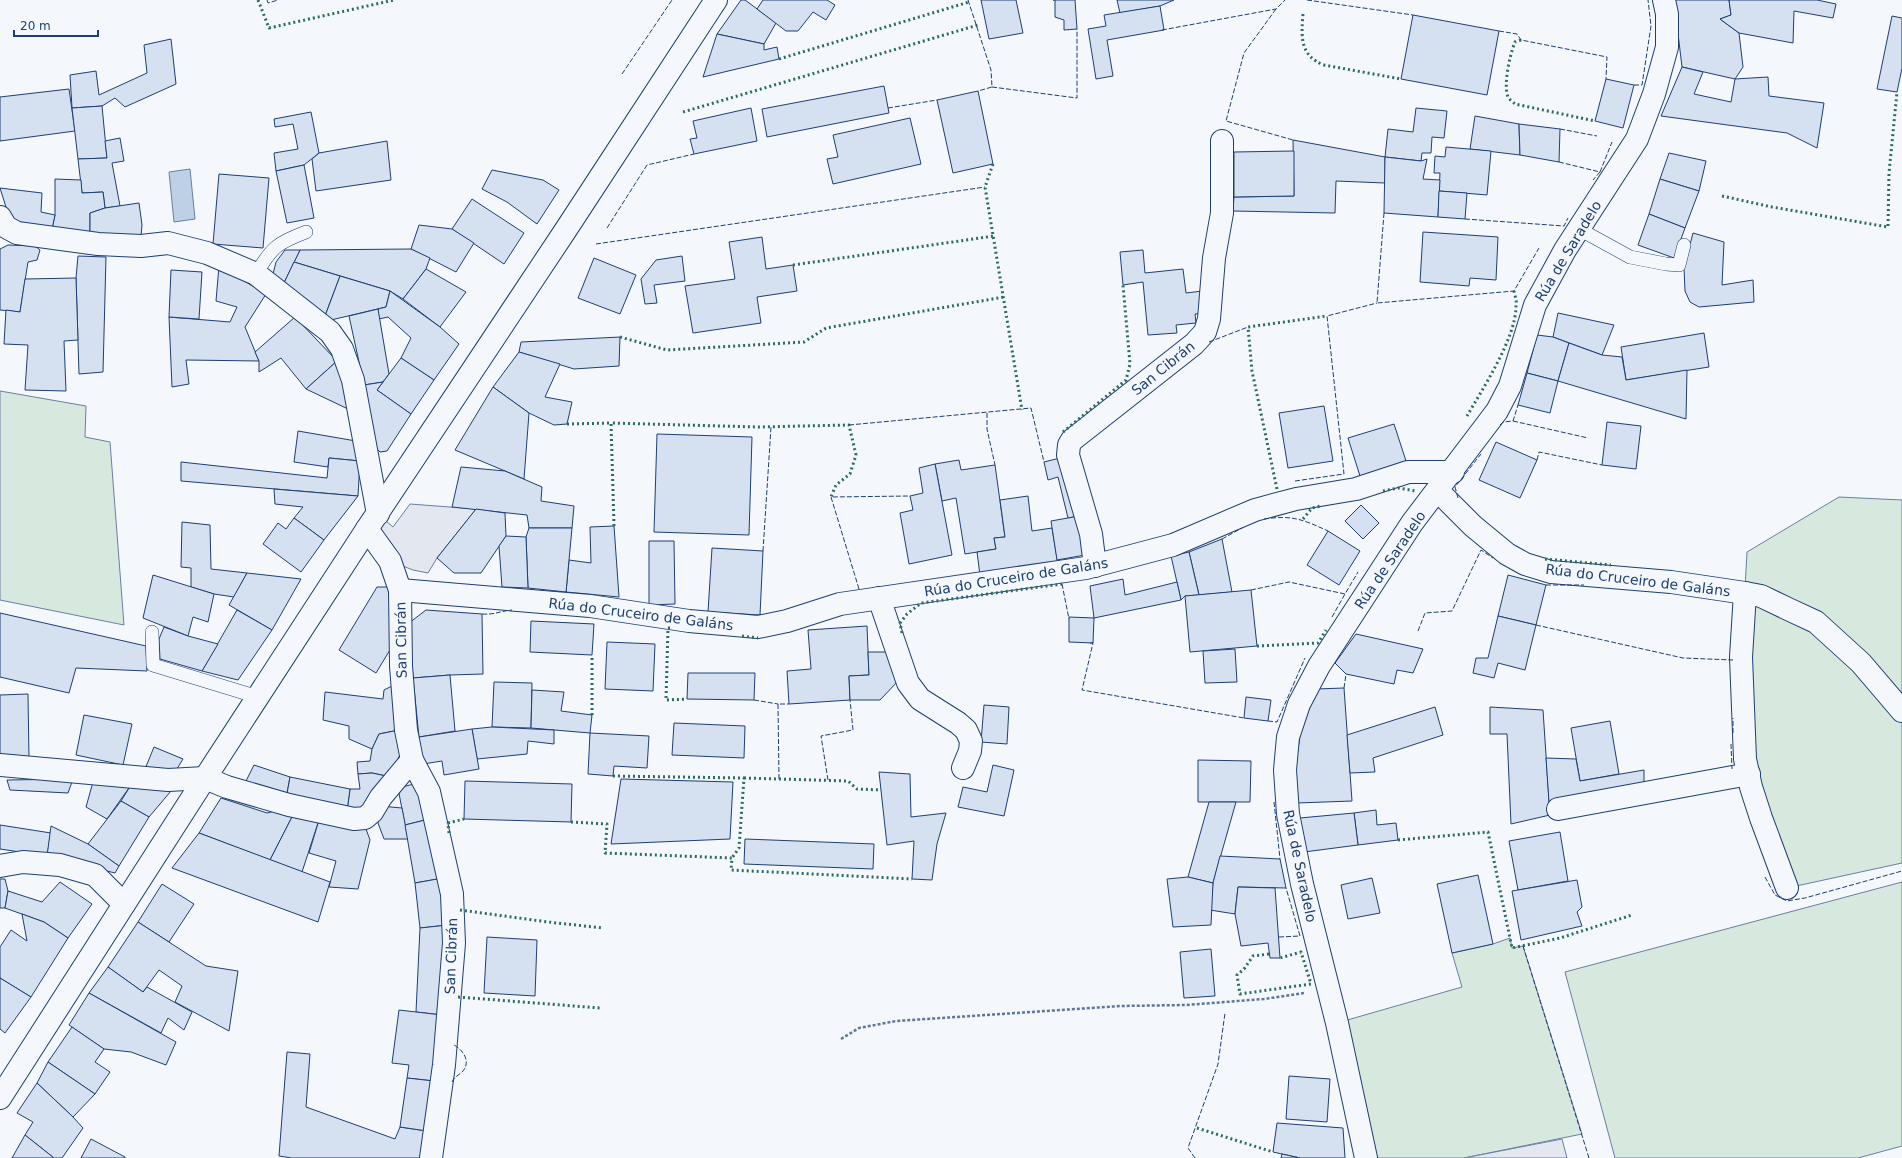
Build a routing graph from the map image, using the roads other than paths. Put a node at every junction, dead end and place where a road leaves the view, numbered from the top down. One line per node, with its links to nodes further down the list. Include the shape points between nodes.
1 (716, 0): 11 (street)
2 (1664, 0): 5 (street, Rúa de Saradelo, via 1667,14 1667,47 1654,94 1637,139)
3 (1222, 141): 12 (street, San Cibrán, via 1222,213 1214,258 1209,319 1205,332 1194,344 1068,445 1068,455 1091,534)
4 (0, 217): 8 (street, via 6,227 17,233 98,244 141,246 168,243 208,253)
5 (1579, 229): 7 (lane, via 1630,257 1666,264 1679,265); 9 (street, Rúa de Saradelo, via 1535,305 1510,386 1497,411)
6 (306, 232): 8 (lane, via 284,240 269,252)
7 (1684, 246)
8 (256, 274): 11 (street, via 330,332 342,349 353,380)
9 (1453, 472): 10 (street, Rúa de Saradelo); 12 (street, Rúa do Cruceiro de Galáns, via 1408,472 1356,489 1296,499 1255,510 1173,545)
10 (1438, 491): 14 (street, Rúa do Cruceiro de Galáns, via 1473,526 1507,554 1525,564 1551,572 1671,582); 30 (street, Rúa de Saradelo, via 1412,523 1319,666 1299,704 1288,737 1285,770 1288,814)
11 (373, 521): 13 (street, San Cibrán); 17 (street)
12 (1095, 566): 15 (street, Rúa do Cruceiro de Galáns)
13 (400, 590): 15 (street, Rúa do Cruceiro de Galáns, via 590,606 689,621 758,627 840,604); 19 (street, San Cibrán, via 401,666 406,730)
14 (1745, 593): 18 (street, Rúa do Cruceiro de Galáns, via 1761,596 1816,622 1860,663); 22 (street, Rúa do Cruceiro de Galáns, via 1741,657 1745,759)
15 (879, 598): 21 (street, via 908,683 920,699 966,730 971,741 970,752)
16 (152, 632): 17 (lane, via 153,665)
17 (258, 697): 23 (street)
18 (1902, 711)
19 (412, 760): 23 (street, via 381,797 372,812 365,818 354,819 289,805); 29 (street, San Cibrán, via 429,792 452,894 454,943 444,1065)
20 (0, 765): 23 (street, via 168,780)
21 (963, 768)
22 (1748, 774): 24 (street); 26 (street, Rúa do Cruceiro de Galáns)
23 (205, 778): 27 (street)
24 (1558, 808)
25 (0, 866): 27 (street, via 23,862 60,865 95,875)
26 (1787, 888)
27 (124, 904): 28 (street)
28 (0, 1098)
29 (431, 1158)
30 (1366, 1158)

